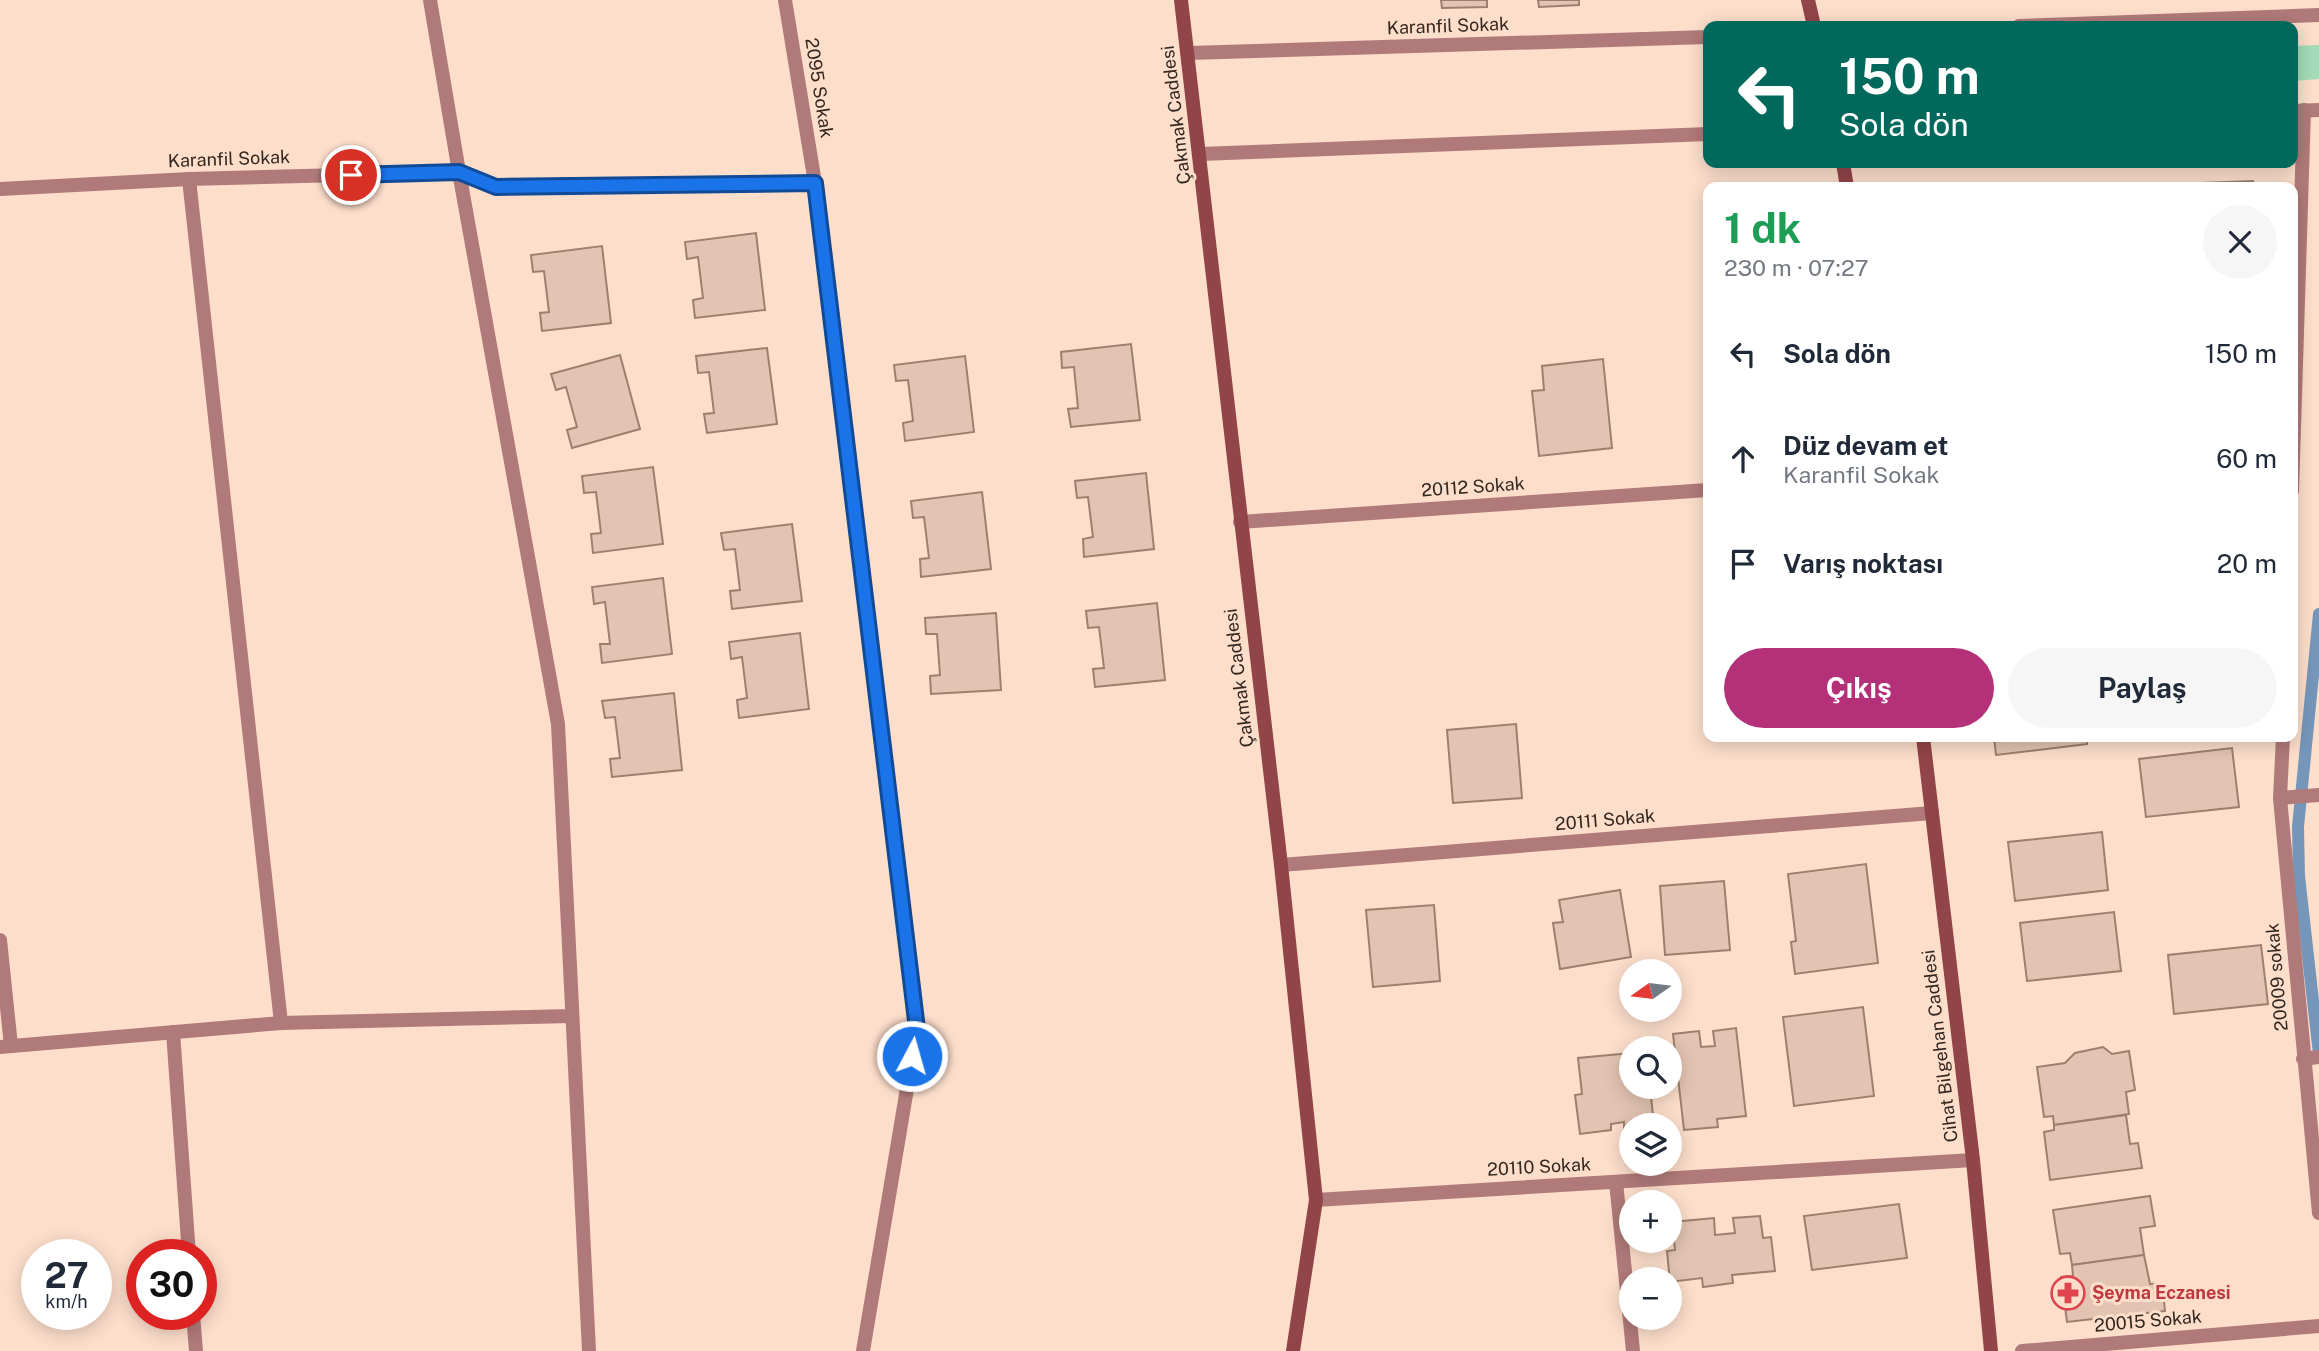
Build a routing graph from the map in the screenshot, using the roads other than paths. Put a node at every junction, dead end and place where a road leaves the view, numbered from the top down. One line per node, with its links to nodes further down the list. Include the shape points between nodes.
1 (430, 0): 13 (street)
2 (785, 0): 15 (street, 2095 Sokak)
3 (1181, 0): 9 (main road, Çakmak Caddesi)
4 (1808, 0): 6 (main road)
5 (2319, 15): 7 (street)
6 (1813, 21)
7 (2155, 21)
8 (1703, 37): 9 (street, Karanfil Sokak)
9 (1189, 53): 12 (main road, Çakmak Caddesi)
10 (2305, 110): 17 (street)
11 (1703, 134): 12 (street)
12 (1201, 154): 19 (main road, Çakmak Caddesi)
13 (459, 172): 14 (street, Karanfil Sokak); 15 (street, via 496,187); 27 (street, via 558,724)
14 (189, 179): 16 (street, Karanfil Sokak); 28 (street)
15 (815, 183): 41 (street, 2095 Sokak, via 917,1029)
16 (0, 189)
17 (2298, 314)
18 (1703, 490): 19 (street, 20112 Sokak)
19 (1240, 522): 25 (main road, Çakmak Caddesi)
20 (1924, 742): 24 (main road, Cihat Bilgehan Caddesi)
21 (2283, 742): 23 (street, 20009 sokak)
22 (2319, 794): 23 (street)
23 (2282, 798): 31 (street, 20009 sokak)
24 (1932, 813): 25 (street, 20111 Sokak); 32 (main road, Cihat Bilgehan Caddesi)
25 (1281, 865): 34 (main road, Çakmak Caddesi)
26 (0, 940): 30 (street)
27 (572, 1016): 28 (street); 40 (street)
28 (281, 1023): 29 (street)
29 (173, 1032): 30 (street); 36 (street)
30 (5, 1047)
31 (2310, 1058): 35 (street, 20009 sokak)
32 (1973, 1160): 33 (street, 20110 Sokak); 44 (main road, Cihat Bilgehan Caddesi)
33 (1616, 1182): 34 (street, 20110 Sokak); 43 (street)
34 (1316, 1200): 42 (main road, Çakmak Caddesi)
35 (2319, 1213)
36 (188, 1239)
37 (2319, 1326): 45 (street, 20015 Sokak)
38 (194, 1330): 39 (street)
39 (195, 1351)
40 (589, 1351)
41 (863, 1351)
42 (1293, 1351)
43 (1633, 1351)
44 (1991, 1351)
45 (2022, 1351)

